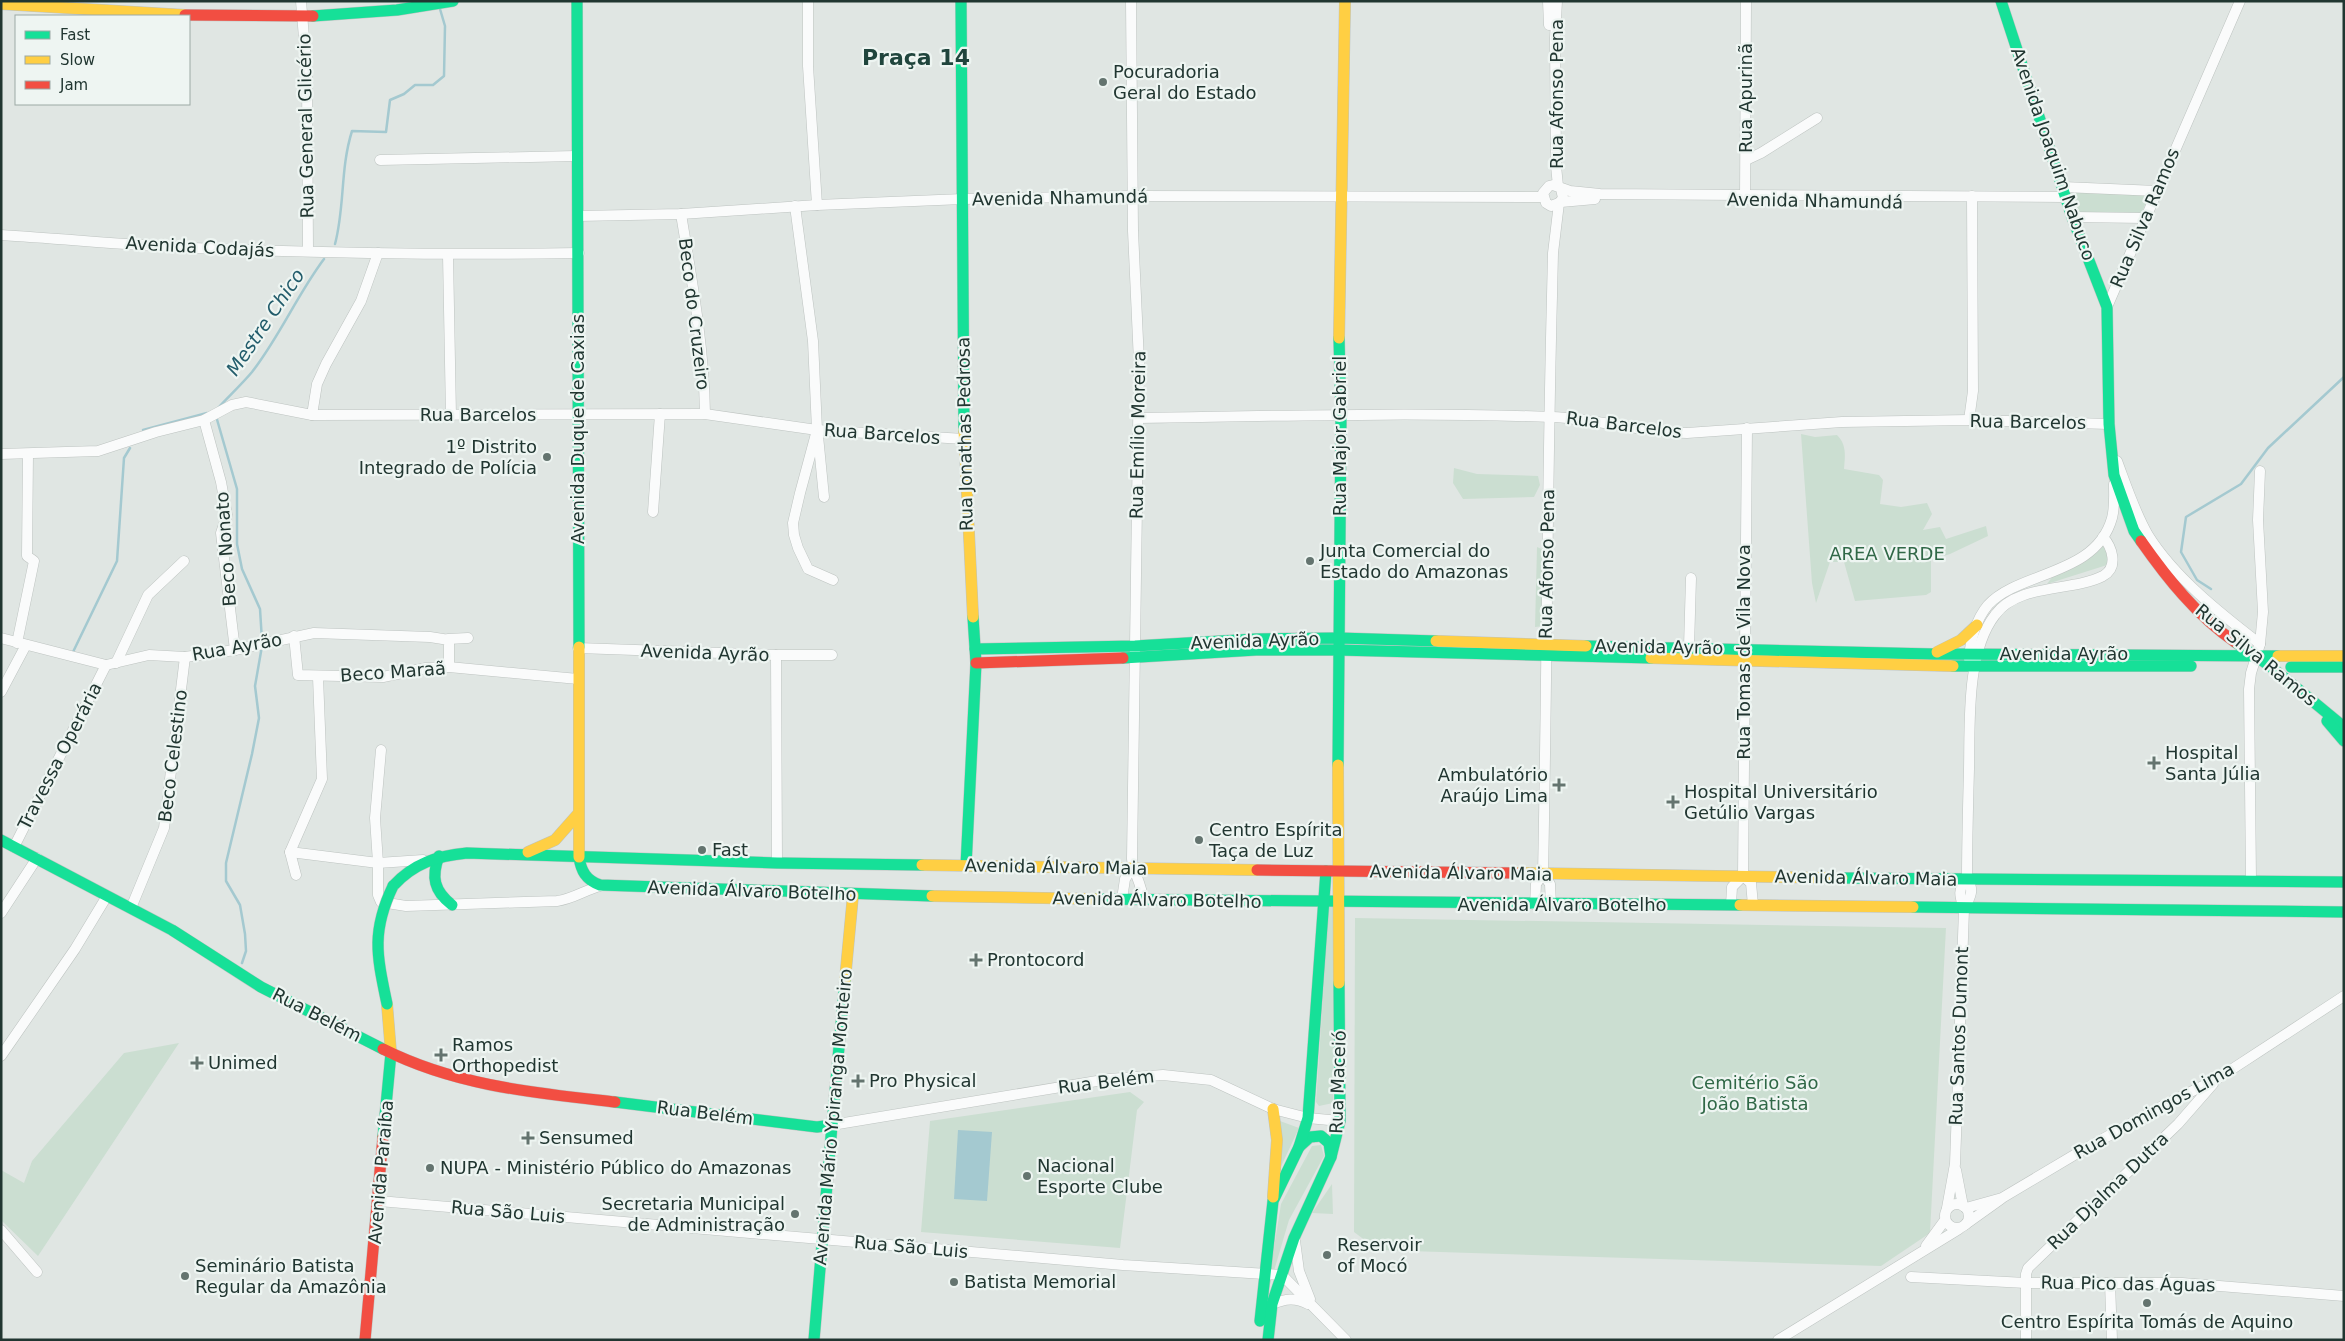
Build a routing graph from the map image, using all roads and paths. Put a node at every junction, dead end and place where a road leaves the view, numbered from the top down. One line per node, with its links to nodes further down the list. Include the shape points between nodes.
1 (301, 1): 14 (street, Rua General Glicério)
2 (577, 1): 17 (main road, Avenida Duque de Caxias)
3 (808, 1): 30 (street, via 808,66)
4 (961, 1): 26 (main road, Rua Jonathas Pedrosa)
5 (1130, 1): 22 (street, Rua Emílio Moreira)
6 (1345, 1): 23 (main road, Rua Major Gabriel)
7 (1548, 1): 16 (street, Rua Afonso Pena)
8 (1557, 1): 16 (street, Rua Afonso Pena)
9 (1746, 1): 19 (street, Rua Apurinã)
10 (2001, 1): 24 (main road, Avenida Joaquim Nabuco)
11 (2240, 1): 21 (street, Rua Silva Ramos)
12 (451, 2): 14 (main road)
13 (1, 4): 14 (main road)
14 (304, 17): 37 (street, Rua General Glicério)
15 (1818, 118): 19 (street)
16 (1553, 140): 20 (street, Rua Afonso Pena)
17 (576, 156): 18 (street); 33 (main road, Avenida Duque de Caxias)
18 (380, 160)
19 (1746, 160): 25 (street, Rua Apurinã)
20 (1556, 187): 25 (street, Avenida Nhamundá, via 1600,194); 28 (street, via 1543,193); 29 (street, via 1563,193)
21 (2157, 191): 24 (street, Avenida Nhamundá); 35 (street, Rua Silva Ramos)
22 (1133, 196): 23 (street, Avenida Nhamundá); 26 (street, Avenida Nhamundá); 50 (street, Rua Emílio Moreira)
23 (1341, 196): 28 (street, Avenida Nhamundá); 48 (main road, Rua Major Gabriel, via 1339,325)
24 (2065, 196): 27 (street, Avenida Nhamundá); 34 (main road, Avenida Joaquim Nabuco)
25 (1745, 197): 27 (street, Avenida Nhamundá); 29 (street, Avenida Nhamundá, via 1600,199)
26 (963, 199): 30 (street, Avenida Nhamundá); 56 (main road, Rua Jonathas Pedrosa)
27 (1972, 199): 52 (street, via 1973,391)
28 (1545, 201): 29 (street, via 1554,206); 40 (street, Rua Afonso Pena)
29 (1560, 203): 40 (street, Rua Afonso Pena)
30 (817, 205): 31 (street, Avenida Nhamundá)
31 (795, 206): 32 (street, Avenida Nhamundá); 55 (street, via 813,341)
32 (681, 214): 33 (street, Avenida Nhamundá); 44 (street, Beco do Cruzeiro, via 698,314)
33 (578, 216): 39 (main road, Avenida Duque de Caxias)
34 (2072, 216): 35 (street); 42 (main road, Avenida Joaquim Nabuco)
35 (2145, 218): 42 (street, Rua Silva Ramos)
36 (1, 235): 37 (street, Avenida Codajás, via 192,248)
37 (308, 251): 38 (street, Avenida Codajás)
38 (378, 253): 41 (street, Avenida Codajás); 45 (street, via 361,301 323,370)
39 (579, 253): 41 (street, Avenida Codajás); 46 (main road, Avenida Duque de Caxias)
40 (1553, 253): 49 (street, Rua Afonso Pena)
41 (448, 255): 47 (street)
42 (2107, 307): 53 (main road, Rua Silva Ramos)
43 (660, 414): 44 (street, Rua Barcelos); 46 (street, Rua Barcelos); 63 (street)
44 (705, 414): 55 (street, Rua Barcelos)
45 (312, 415): 47 (street, Rua Barcelos); 51 (street, Rua Barcelos, via 246,402 232,405)
46 (578, 415): 47 (street, Rua Barcelos); 77 (main road, Avenida Duque de Caxias)
47 (451, 416)
48 (1342, 416): 49 (street, Rua Barcelos); 50 (street, Rua Barcelos); 74 (main road, Rua Major Gabriel)
49 (1550, 417): 54 (street, Rua Barcelos, via 1608,422 1664,433 1707,433); 81 (street, Rua Afonso Pena)
50 (1139, 418): 82 (street, Rua Emílio Moreira)
51 (204, 420): 59 (street, Rua Barcelos, via 98,451); 80 (street, Beco Nonato, via 228,518 221,533)
52 (1969, 420): 53 (street, Rua Barcelos); 54 (street, Rua Barcelos, via 1842,422)
53 (2110, 424): 57 (main road, Rua Silva Ramos)
54 (1747, 428): 78 (street, Rua Tomas de Vila Nova)
55 (817, 430): 56 (street, Rua Barcelos); 62 (street); 67 (street, via 793,523 794,535 808,569)
56 (964, 439): 79 (main road, Rua Jonathas Pedrosa)
57 (2110, 446): 61 (main road, Rua Silva Ramos); 75 (street, Rua Silva Ramos, via 2147,533 2159,551)
58 (1, 454): 59 (street, Rua Barcelos)
59 (28, 454): 73 (street, via 27,556 34,561)
60 (2260, 471): 75 (street, via 2258,520 2263,612)
61 (2114, 476): 64 (street, Rua Santos Dumont, via 2114,511); 90 (main road, Rua Silva Ramos, via 2134,532 2162,570 2200,613)
62 (824, 497)
63 (653, 512)
64 (2103, 537): 68 (street, Rua Santos Dumont, via 2069,565 1997,597); 88 (street, Rua Santos Dumont, via 2112,555 2109,572 2098,578 2036,592 2004,605 1994,615)
65 (184, 561): 92 (street, Travessa Operária, via 148,595)
66 (1691, 578): 76 (street)
67 (833, 580)
68 (1977, 625): 83 (main road, via 1952,646); 88 (street, Rua Santos Dumont)
69 (294, 636): 72 (street, Rua Ayrão, via 314,633); 80 (street, Rua Ayrão); 96 (street, Beco Maraã, via 298,675)
70 (1, 638): 73 (street, Rua Ayrão)
71 (468, 638): 72 (street, Rua Ayrão)
72 (448, 639): 94 (street)
73 (22, 644): 92 (street, Rua Ayrão); 98 (street)
74 (1339, 644): 81 (main road, Avenida Ayrão); 82 (main road, Avenida Ayrão, via 1256,644); 117 (main road, Rua Major Gabriel)
75 (2260, 644): 90 (street)
76 (1689, 647): 78 (main road, Avenida Ayrão); 81 (main road, Avenida Ayrão)
77 (578, 648): 84 (street, Avenida Ayrão); 97 (main road, Avenida Duque de Caxias)
78 (1744, 648): 83 (main road, Avenida Ayrão); 89 (street, Rua Tomas de Vila Nova)
79 (975, 649): 82 (main road, Avenida Ayrão); 91 (main road, Rua Jonathas Pedrosa)
80 (234, 650): 87 (street, Rua Ayrão)
81 (1547, 650): 89 (main road, Avenida Ayrão); 118 (street, Rua Afonso Pena)
82 (1135, 652): 91 (main road, Avenida Ayrão); 115 (street, Rua Emílio Moreira)
83 (1933, 654): 88 (main road, Avenida Ayrão)
84 (776, 655): 85 (street, Avenida Ayrão); 113 (street)
85 (832, 655)
86 (2344, 656): 90 (main road, Avenida Ayrão)
87 (185, 657): 92 (street, Rua Ayrão, via 159,654); 136 (street, Beco Celestino, via 164,828)
88 (1972, 660): 89 (main road, Avenida Ayrão); 90 (main road, Avenida Ayrão); 121 (street, Rua Santos Dumont)
89 (1744, 661): 120 (street, Rua Tomas de Vila Nova)
90 (2255, 661): 93 (main road, Avenida Ayrão); 122 (street, via 2249,689)
91 (976, 663): 114 (main road, Rua Jonathas Pedrosa)
92 (111, 664): 105 (street, Travessa Operária)
93 (2270, 666): 95 (main road, Avenida Ayrão); 99 (main road, Rua Silva Ramos)
94 (449, 667): 96 (street, Beco Maraã, via 383,677); 97 (street, Beco Maraã)
95 (2344, 668)
96 (318, 676): 106 (street, via 322,779)
97 (578, 679): 103 (main road, Avenida Duque de Caxias)
98 (1, 692)
99 (2316, 704): 100 (main road, Rua Silva Ramos); 101 (main road, via 2320,716)
100 (2344, 727)
101 (2344, 741)
102 (381, 750): 112 (street, via 375,818)
103 (578, 814): 107 (main road, via 555,840); 109 (main road, Avenida Duque de Caxias)
104 (1, 840): 105 (main road, Rua Belém)
105 (14, 847): 110 (main road, Rua Belém)
106 (290, 852): 112 (street); 119 (street)
107 (521, 854): 108 (main road); 109 (main road)
108 (439, 856): 111 (main road); 131 (main road, via 433,872 435,890)
109 (579, 857): 113 (main road, Avenida Álvaro Maia); 124 (main road, via 583,874)
110 (37, 858): 126 (main road, Rua Belém); 139 (street)
111 (426, 859): 112 (street); 141 (main road, Avenida Paraíba, bridge, via 402,875 393,886 379,918 376,934 376,953 387,1004)
112 (378, 863): 131 (street, via 381,902 406,906)
113 (777, 863): 114 (main road, Avenida Álvaro Maia)
114 (966, 866): 115 (main road, Avenida Álvaro Maia)
115 (1132, 868): 116 (main road, Avenida Álvaro Maia); 127 (street, Rua Emílio Moreira, via 1125,879); 128 (street, Rua Emílio Moreira, via 1141,884)
116 (1326, 871): 117 (main road, Avenida Álvaro Maia); 129 (main road, Rua Maceió)
117 (1339, 871): 118 (main road, Avenida Álvaro Maia); 130 (main road, Rua Maceió)
118 (1543, 874): 120 (main road, Avenida Álvaro Maia); 132 (street, Rua Afonso Pena, via 1536,884); 133 (street, Rua Afonso Pena, via 1550,884)
119 (296, 875)
120 (1742, 876): 121 (main road, Avenida Álvaro Maia); 134 (street, Rua Tomas de Vila Nova, via 1732,887); 135 (street, Rua Tomas de Vila Nova, via 1751,883)
121 (1967, 879): 122 (main road, Avenida Álvaro Maia); 137 (street, Rua Santos Dumont, via 1960,891)
122 (2251, 880): 123 (main road, Avenida Álvaro Maia)
123 (2344, 882)
124 (600, 885): 125 (main road, Avenida Álvaro Botelho); 131 (street, via 570,899 557,901)
125 (853, 895): 127 (main road, Avenida Álvaro Botelho); 147 (main road, Avenida Mário Ypiranga Monteiro)
126 (107, 896): 136 (main road, Rua Belém); 142 (street, via 75,950)
127 (1122, 899): 128 (main road, Avenida Álvaro Botelho)
128 (1143, 900): 129 (main road, Avenida Álvaro Botelho)
129 (1325, 902): 130 (main road, Avenida Álvaro Botelho); 145 (main road, Rua Maceió)
130 (1340, 903): 132 (main road, Avenida Álvaro Botelho); 146 (main road, Rua Maceió)
131 (452, 905)
132 (1535, 905): 133 (main road, Avenida Álvaro Botelho)
133 (1550, 905): 134 (main road, Avenida Álvaro Botelho)
134 (1732, 905): 135 (main road, Avenida Álvaro Botelho)
135 (1753, 905): 137 (main road, Avenida Álvaro Maia)
136 (131, 908): 141 (main road, Rua Belém, via 172,930 253,983)
137 (1964, 909): 138 (main road, Avenida Álvaro Maia); 150 (street, Rua Santos Dumont)
138 (2344, 912)
139 (1, 913)
140 (2344, 994): 143 (street, Rua Domingos Lima)
141 (392, 1053): 147 (main road, Rua Belém, via 458,1078 512,1090 817,1127); 152 (main road, Avenida Paraíba)
142 (1, 1056)
143 (2217, 1079): 151 (street, Rua Domingos Lima, via 2088,1147); 166 (street, Rua Djalma Dutra, via 2178,1124 2032,1263 2026,1274)
144 (1273, 1109): 145 (street, Rua Belém); 147 (street, Rua Belém, via 1211,1080 1136,1076); 153 (main road, via 1277,1140)
145 (1308, 1118): 146 (street, Rua Belém); 148 (main road, Rua Maceió)
146 (1340, 1121): 149 (main road, Rua Maceió)
147 (832, 1125): 160 (main road, Avenida Mário Ypiranga Monteiro)
148 (1299, 1147): 149 (main road, via 1310,1137 1322,1136 1329,1143); 153 (main road, Rua Maceió)
149 (1331, 1157): 159 (main road, Rua Maceió)
150 (1955, 1164): 154 (street, Rua Santos Dumont); 155 (street, Rua Santos Dumont)
151 (2002, 1198): 154 (street, Rua Domingos Lima); 157 (street, Rua Domingos Lima)
152 (378, 1200): 160 (street, Rua São Luis); 171 (main road, Avenida Paraíba)
153 (1273, 1201): 163 (main road, Rua Maceió)
154 (1964, 1207): 155 (street, via 1954,1204); 157 (street, via 1969,1216)
155 (1947, 1208): 156 (street)
156 (1945, 1220): 157 (street, via 1950,1227); 161 (street, Rua Domingos Lima)
157 (1962, 1226): 161 (street, Rua Domingos Lima)
158 (1, 1230): 162 (street)
159 (1294, 1238): 164 (main road, Rua Maceió); 170 (street, via 1302,1283)
160 (821, 1239): 163 (street, Rua São Luis, via 1123,1265); 172 (main road, Avenida Mário Ypiranga Monteiro)
161 (1923, 1251): 176 (street, Rua Domingos Lima)
162 (37, 1272)
163 (1265, 1273): 164 (street); 173 (main road, Rua Maceió)
164 (1282, 1275): 169 (main road, Rua Maceió); 170 (street)
165 (1911, 1277): 166 (street, Rua Pico das Águas)
166 (2026, 1283): 167 (street, Rua Pico das Águas); 177 (street)
167 (2110, 1283): 168 (street, Rua Pico das Águas, via 2182,1283); 178 (street)
168 (2344, 1296)
169 (1272, 1304): 170 (street, via 1295,1299); 174 (main road, Rua Maceió)
170 (1316, 1309): 175 (street)
171 (365, 1340)
172 (814, 1340)
173 (1258, 1340)
174 (1268, 1340)
175 (1346, 1340)
176 (1778, 1340)
177 (2026, 1340)
178 (2112, 1340)

